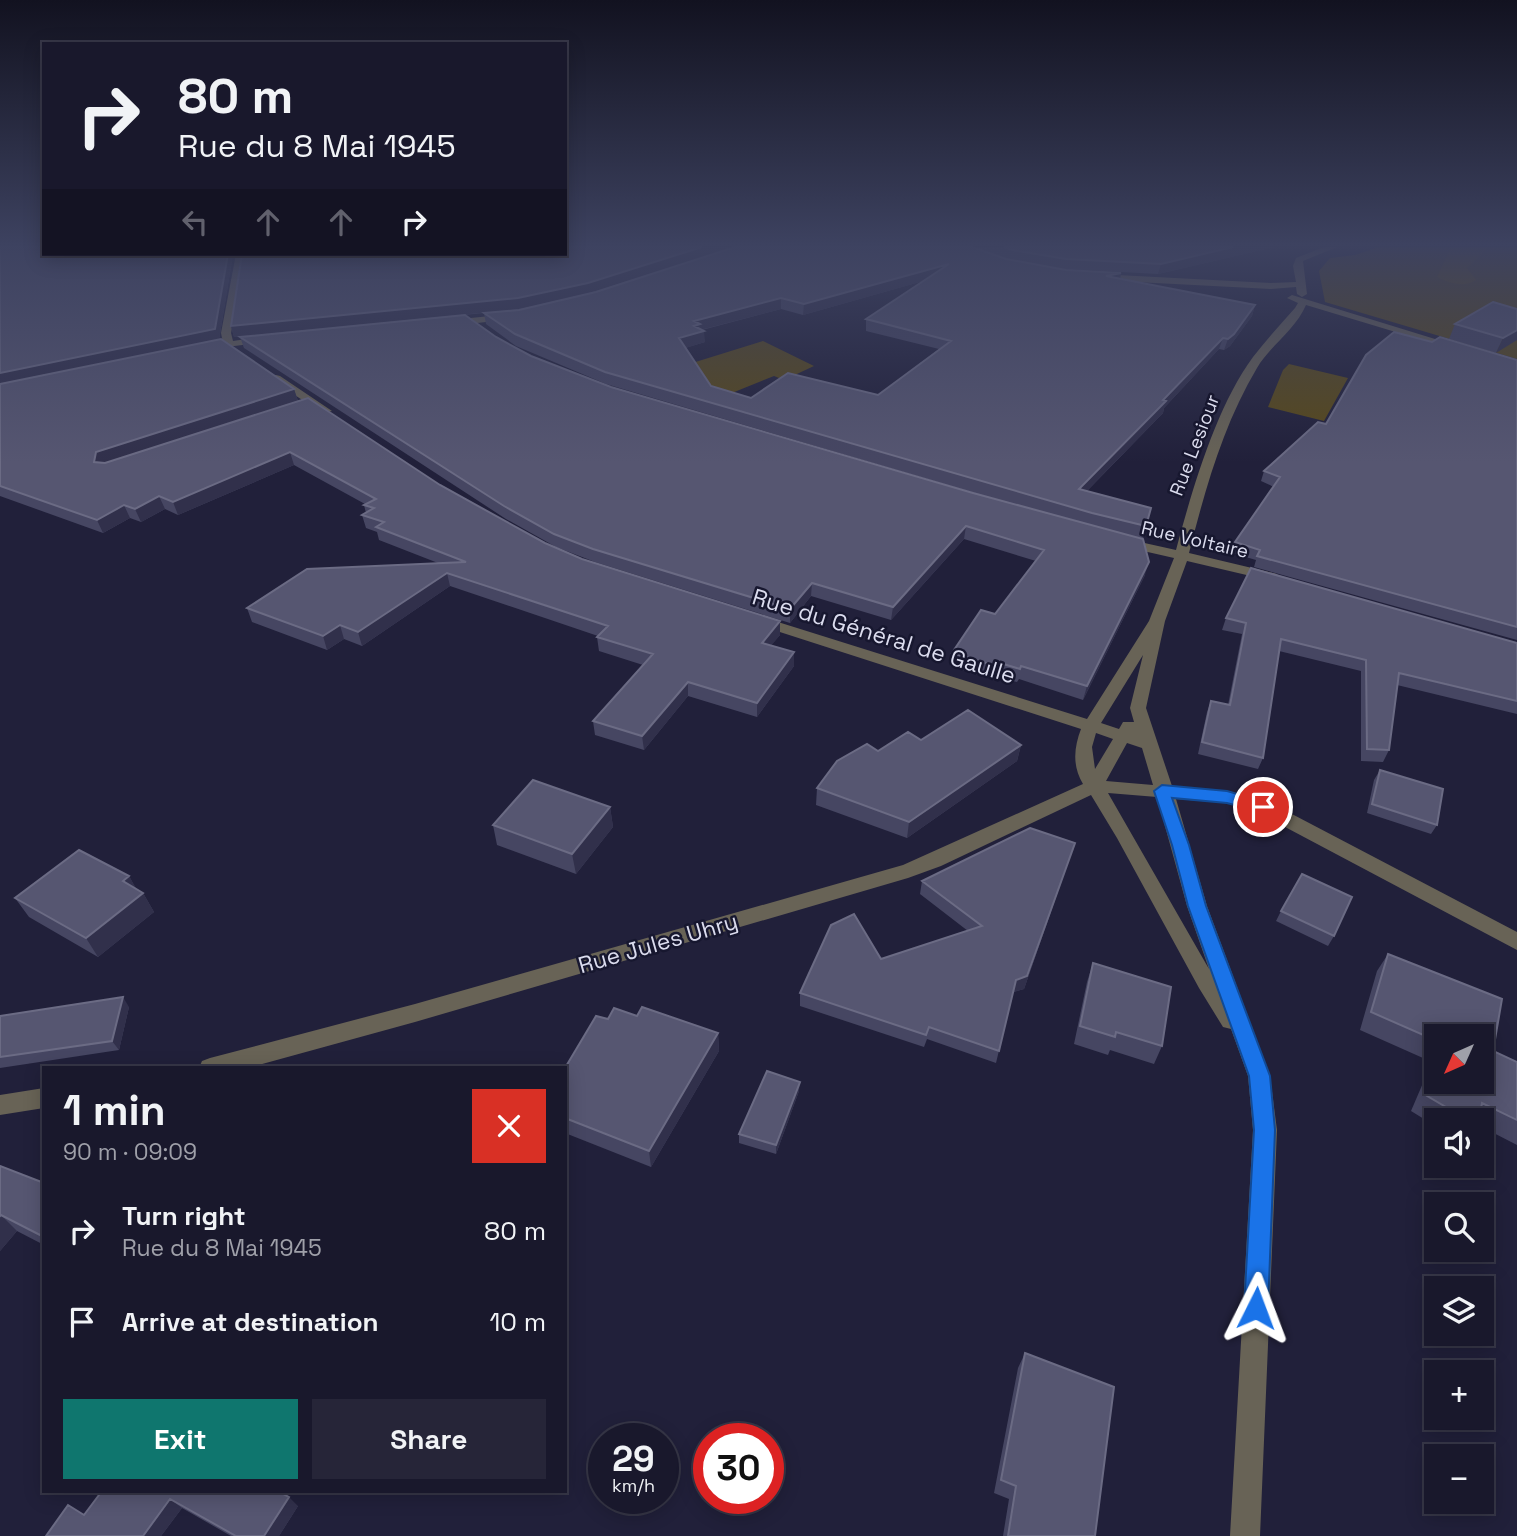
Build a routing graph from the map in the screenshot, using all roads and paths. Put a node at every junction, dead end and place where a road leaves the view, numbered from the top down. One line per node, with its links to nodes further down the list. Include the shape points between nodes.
1 (229, 319): 7 (street)
2 (506, 319): 5 (street, via 477,326)
3 (1292, 319): 14 (street, Rue Lesiour, via 1238,389 1201,481)
4 (1362, 319): 9 (street)
5 (433, 325)
6 (276, 338): 7 (street)
7 (228, 344): 8 (street); 10 (street)
8 (190, 351)
9 (1474, 352)
10 (242, 357)
11 (265, 371): 12 (street, via 306,405)
12 (335, 417)
13 (1108, 538): 14 (street, Rue Voltaire)
14 (1181, 555): 15 (street, Rue Voltaire); 17 (street, Rue Lesiour)
15 (1285, 580)
16 (748, 617): 19 (street, Rue du Général de Gaulle)
17 (1157, 621): 18 (street, Rue Lesiour); 19 (street, Rue Lesiour)
18 (1138, 708): 20 (street, Rue Lesiour); 21 (street)
19 (1091, 725): 20 (street, Rue du Général de Gaulle); 22 (street, Rue Lesiour, via 1083,747 1084,764)
20 (1125, 736): 21 (street, Rue du Général de Gaulle); 22 (street, Rue Lesiour)
21 (1148, 744): 23 (street)
22 (1094, 786): 23 (street); 25 (street, Rue Lesiour); 26 (street, Rue Jules Uhry, via 908,871)
23 (1162, 791): 24 (street, via 1227,797 1263,807); 25 (street, via 1197,906)
24 (1517, 942)
25 (1249, 1048): 29 (street, via 1259,1076 1265,1130)
26 (217, 1066)
27 (42, 1098): 28 (street)
28 (0, 1105)
29 (1245, 1536)

